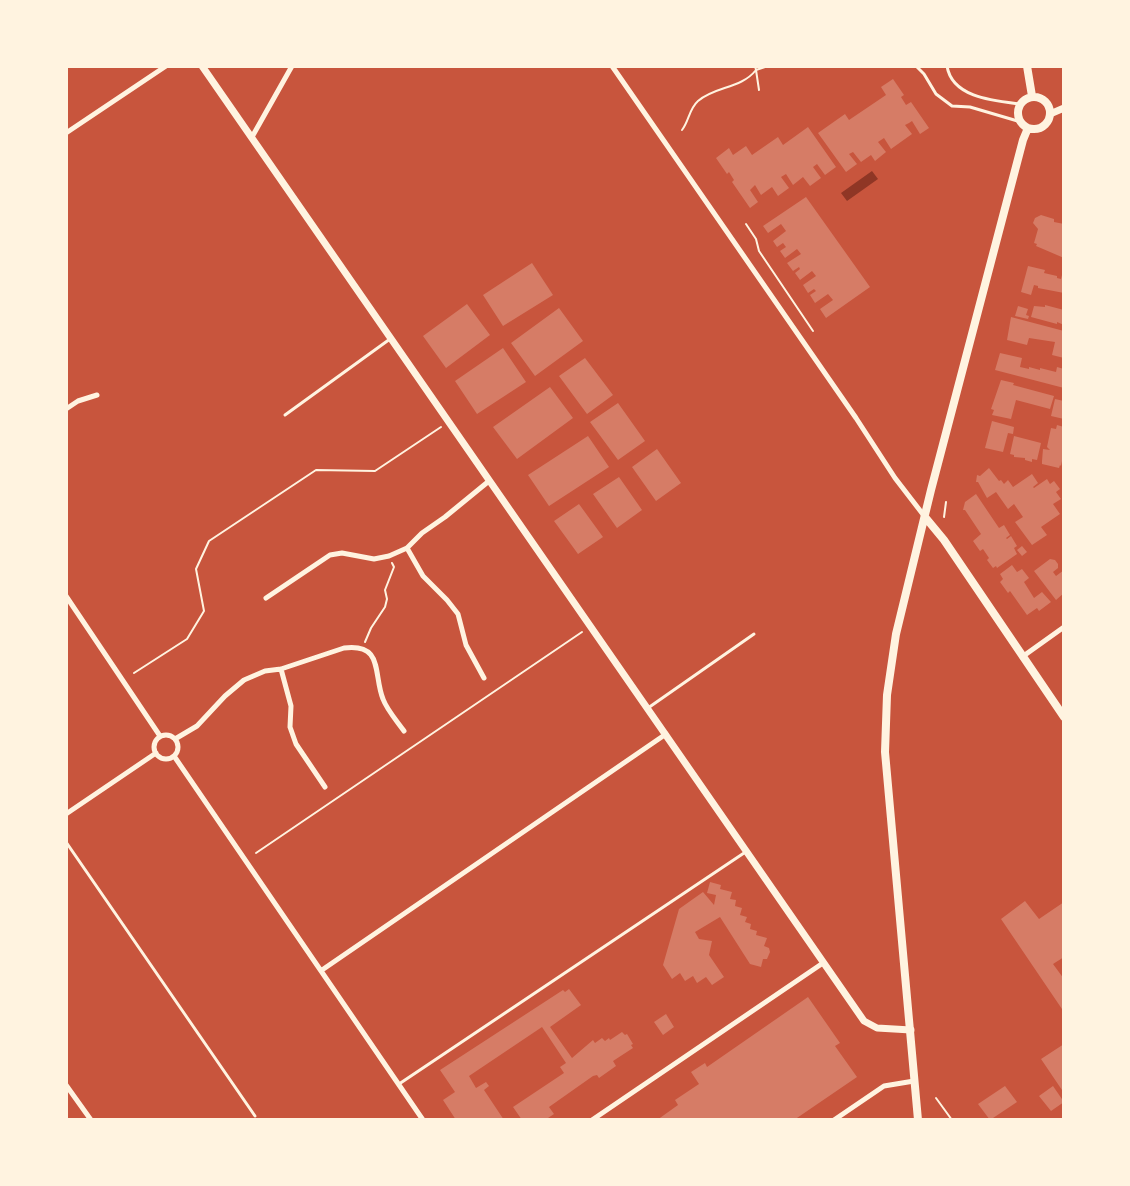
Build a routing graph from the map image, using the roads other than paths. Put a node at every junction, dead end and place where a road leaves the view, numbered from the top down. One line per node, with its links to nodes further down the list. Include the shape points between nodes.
1 (166, 66): 14 (street)
2 (202, 66): 15 (street)
3 (292, 66): 15 (street)
4 (612, 66): 21 (street)
5 (916, 66): 12 (lane, via 936,94 952,106 970,106)
6 (947, 66): 9 (lane, via 948,75 960,87 984,100)
7 (1028, 66): 8 (main road)
8 (1032, 96): 9 (main road); 11 (main road, via 1046,101)
9 (1020, 104): 12 (main road)
10 (1064, 108): 11 (street)
11 (1050, 114): 13 (main road, via 1043,126)
12 (1021, 122): 13 (main road)
13 (1028, 128): 21 (main road)
14 (66, 133)
15 (252, 137): 16 (street)
16 (391, 338): 19 (lane); 20 (street)
17 (97, 395): 18 (street)
18 (66, 409)
19 (285, 415)
20 (489, 481): 22 (street); 30 (street)
21 (925, 517): 27 (main road); 44 (main road, via 896,634 887,695 885,752)
22 (407, 548): 24 (street, via 374,559 342,553 330,555); 29 (street, via 423,576 458,614 465,645)
23 (66, 596): 34 (street)
24 (266, 598)
25 (1064, 627): 27 (street)
26 (754, 634): 30 (lane)
27 (1022, 657): 31 (main road)
28 (282, 669): 32 (street, via 344,648 363,648 378,668 383,701); 35 (street, via 244,680 197,726); 38 (street, via 296,744)
29 (484, 678)
30 (648, 708): 33 (street)
31 (1064, 717)
32 (404, 731)
33 (666, 734): 41 (street); 43 (street)
34 (160, 736): 35 (street); 36 (street, via 154,746)
35 (175, 739): 37 (street, via 178,746)
36 (156, 753): 37 (street, via 167,759); 39 (street)
37 (174, 756): 43 (street)
38 (325, 787)
39 (66, 814)
40 (66, 842): 48 (lane)
41 (747, 851): 42 (street); 46 (lane)
42 (823, 963): 44 (street, via 864,1021 877,1028); 51 (street)
43 (322, 970): 46 (street)
44 (911, 1030): 45 (main road)
45 (915, 1081): 52 (street, via 884,1086); 53 (main road)
46 (399, 1084): 50 (street)
47 (66, 1085): 49 (street)
48 (255, 1116)
49 (91, 1120)
50 (423, 1120)
51 (592, 1120)
52 (834, 1120)
53 (918, 1120)

